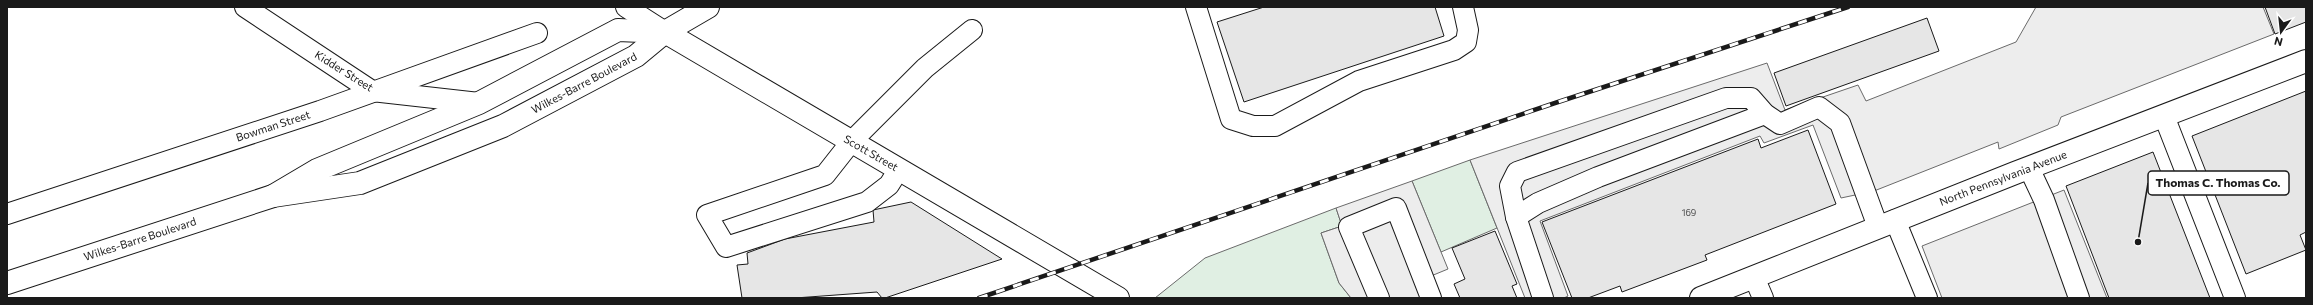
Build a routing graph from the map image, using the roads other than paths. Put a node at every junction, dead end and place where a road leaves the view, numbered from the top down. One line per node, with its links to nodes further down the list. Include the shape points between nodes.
1 (245, 7): 10 (street, Kidder Street)
2 (626, 7): 7 (street, Scott Street)
3 (708, 7): 7 (main road)
4 (1196, 7): 5 (street, via 1230,119 1253,126 1275,126 1359,81 1454,50 1466,42 1468,30)
5 (1463, 7)
6 (972, 30): 14 (street, via 925,68)
7 (665, 32): 11 (main road, Wilkes-Barre Boulevard, via 618,30); 14 (main road, Scott Street); 17 (main road, Wilkes-Barre Boulevard, via 636,56 503,126 360,183)
8 (537, 33): 10 (street, Bowman Street)
9 (2306, 60): 13 (main road, North Pennsylvania Avenue)
10 (372, 91): 11 (street, Kidder Street); 18 (street, Bowman Street, via 320,111)
11 (479, 103): 17 (main road, Wilkes-Barre Boulevard, via 317,170)
12 (1765, 114): 19 (street, via 1598,177 1538,203); 19 (street, via 1751,98 1726,98 1517,172 1510,186); 20 (street, via 1780,124 1819,107 1840,123)
13 (2164, 116): 15 (main road, North Pennsylvania Avenue); 31 (street)
14 (852, 142): 16 (main road, Scott Street); 16 (street, via 825,175 707,215 726,247 867,202 889,185)
15 (2029, 168): 20 (main road, North Pennsylvania Avenue); 30 (street, via 2044,200)
16 (899, 169): 23 (main road, Scott Street)
17 (273, 196): 22 (main road, Wilkes-Barre Boulevard)
18 (7, 214)
19 (1516, 217): 26 (street)
20 (1886, 224): 21 (main road, North Pennsylvania Avenue); 29 (street)
21 (1754, 277): 27 (main road, North Pennsylvania Avenue); 28 (street)
22 (7, 283)
23 (1118, 298)
24 (1379, 298): 25 (street, via 1349,227 1396,208)
25 (1431, 298)
26 (1543, 298)
27 (1701, 298)
28 (1763, 298)
29 (1927, 298)
30 (2079, 298)
31 (2235, 298)

